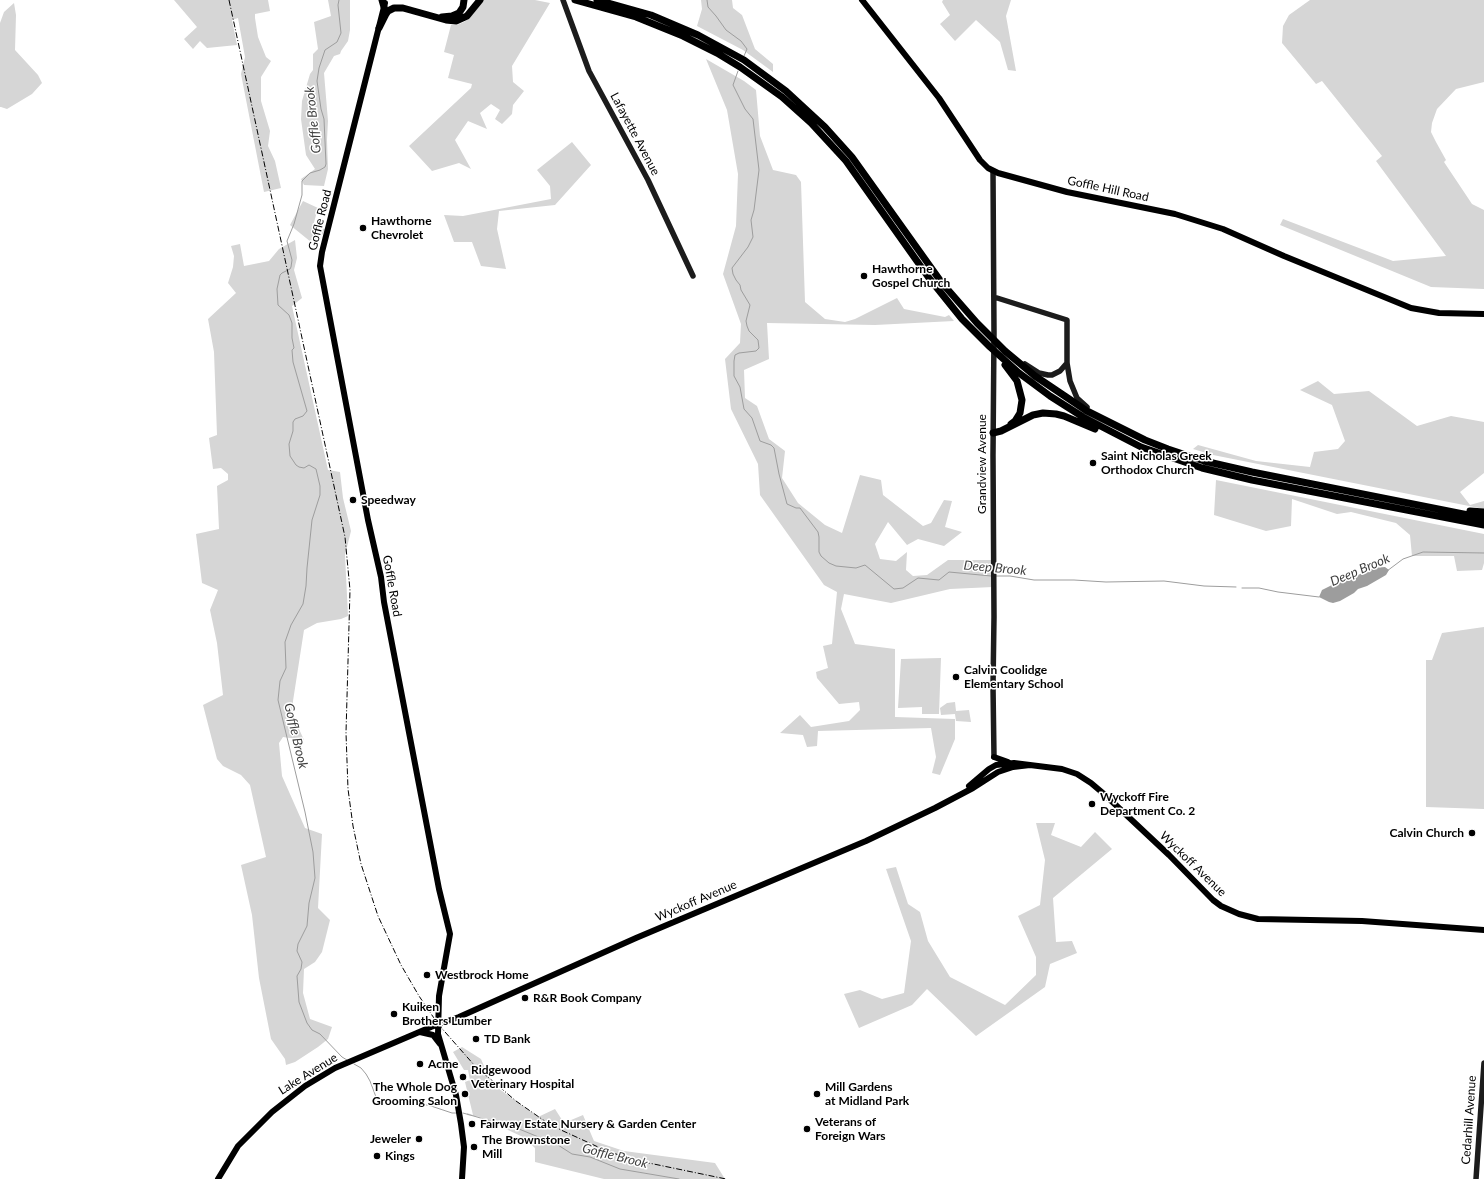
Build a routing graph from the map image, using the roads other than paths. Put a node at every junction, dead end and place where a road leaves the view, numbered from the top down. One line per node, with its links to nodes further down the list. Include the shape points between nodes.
1 (393, 0): 9 (highway)
2 (464, 0): 10 (highway, via 463,7 456,15)
3 (480, 0): 10 (highway, via 467,16 460,20 452,21)
4 (563, 0): 13 (street, Lafayette Avenue, via 589,71 648,180)
5 (575, 0): 16 (highway, via 636,17 694,41 740,67 782,97 811,123 846,161 937,289 962,319)
6 (597, 0): 16 (highway, via 651,15 698,35 744,60 797,100 826,127 852,157 946,288)
7 (862, 0): 12 (main road, Goffle Hill Road, via 939,98 980,160)
8 (384, 2): 11 (main road, Goffle Road)
9 (403, 8): 10 (highway); 11 (highway, via 388,11)
10 (434, 16)
11 (379, 28): 32 (main road, Goffle Road, via 320,266 439,889 450,934 439,996)
12 (993, 171): 14 (street, Grandview Avenue); 15 (main road, Goffle Hill Road, via 1108,202 1175,214 1223,229 1419,310)
13 (693, 276)
14 (994, 297): 17 (street, via 1067,320); 19 (street, Grandview Avenue)
15 (1484, 314)
16 (992, 345): 17 (street, via 1044,375 1056,374); 18 (highway, via 1054,390); 19 (highway, via 1014,377 1022,400 1022,409 1015,421); 20 (highway, via 1030,382 1095,424)
17 (1067, 363): 18 (street, via 1071,385 1077,398 1087,408)
18 (1122, 430): 21 (highway, via 1168,449 1217,464)
19 (993, 434): 20 (highway, via 1034,415 1056,414); 25 (street, Grandview Avenue)
20 (1142, 447): 24 (highway, via 1227,474)
21 (1417, 504): 22 (highway); 23 (highway)
22 (1484, 512)
23 (1484, 518)
24 (1484, 526)
25 (994, 757): 26 (main road); 27 (main road)
26 (1014, 763): 27 (main road, Wyckoff Avenue); 28 (main road, Wyckoff Avenue)
27 (996, 765): 29 (main road); 30 (main road, Wyckoff Avenue, via 989,768)
28 (1030, 765): 29 (main road, Wyckoff Avenue); 31 (main road, Wyckoff Avenue, via 1062,769 1084,778 1170,855 1212,900 1239,914 1258,919 1369,921)
29 (998, 772): 30 (main road, Wyckoff Avenue)
30 (961, 794): 32 (main road, Wyckoff Avenue, via 866,841 636,938 474,1011)
31 (1484, 930)
32 (438, 1024): 33 (main road, Lake Avenue); 34 (main road, Goffle Road)
33 (420, 1032): 34 (main road, via 433,1035); 36 (main road, Lake Avenue, via 349,1062 305,1086 272,1112 238,1146)
34 (442, 1046): 37 (main road, Goffle Road, via 461,1124 464,1147)
35 (1484, 1063): 38 (street, Cedarhill Avenue)
36 (218, 1179)
37 (462, 1179)
38 (1476, 1179)

